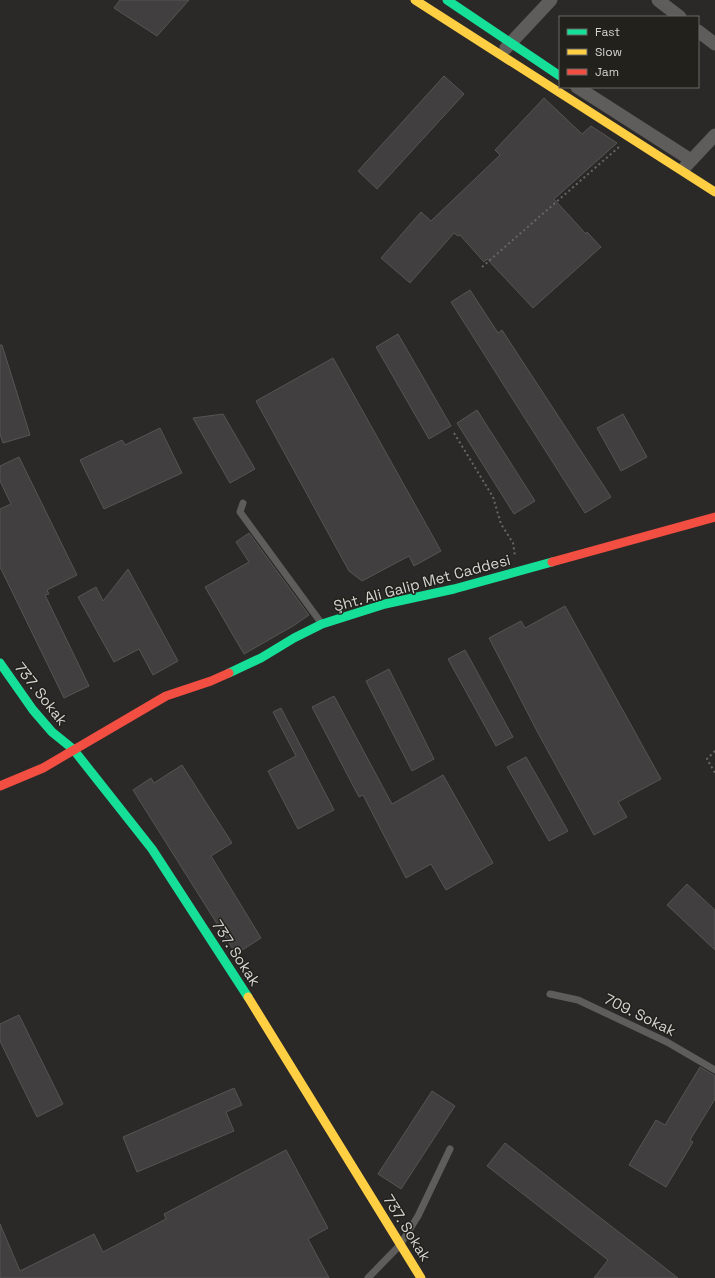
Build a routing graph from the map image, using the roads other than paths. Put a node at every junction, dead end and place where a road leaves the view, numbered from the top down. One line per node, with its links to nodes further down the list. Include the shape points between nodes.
1 (416, 0): 9 (street)
2 (447, 0): 7 (street)
3 (551, 0): 7 (street)
4 (658, 0): 5 (street)
5 (679, 16)
6 (699, 32): 8 (street)
7 (510, 44): 9 (street); 10 (street)
8 (715, 44)
9 (501, 54): 13 (street, via 629,138)
10 (559, 75)
11 (578, 88): 13 (street)
12 (715, 135): 13 (street)
13 (687, 165): 14 (street)
14 (715, 192)
15 (243, 503): 17 (lane, via 240,512)
16 (715, 517): 17 (street, Şht. Ali Galip Met Caddesi, via 454,589 385,604)
17 (322, 624): 19 (street, Şht. Ali Galip Met Caddesi, via 261,658 211,681 166,696)
18 (0, 663): 19 (street, 737. Sokak, via 58,739)
19 (73, 749): 20 (street, Şht. Ali Galip Met Caddesi, via 43,768); 24 (street, 737. Sokak, via 152,849 275,1039)
20 (0, 786)
21 (550, 994): 22 (lane, 709. Sokak, via 578,1000 667,1042)
22 (715, 1070)
23 (450, 1149): 24 (lane, via 418,1216)
24 (400, 1245): 25 (lane); 26 (street, 737. Sokak)
25 (368, 1278)
26 (421, 1278)

